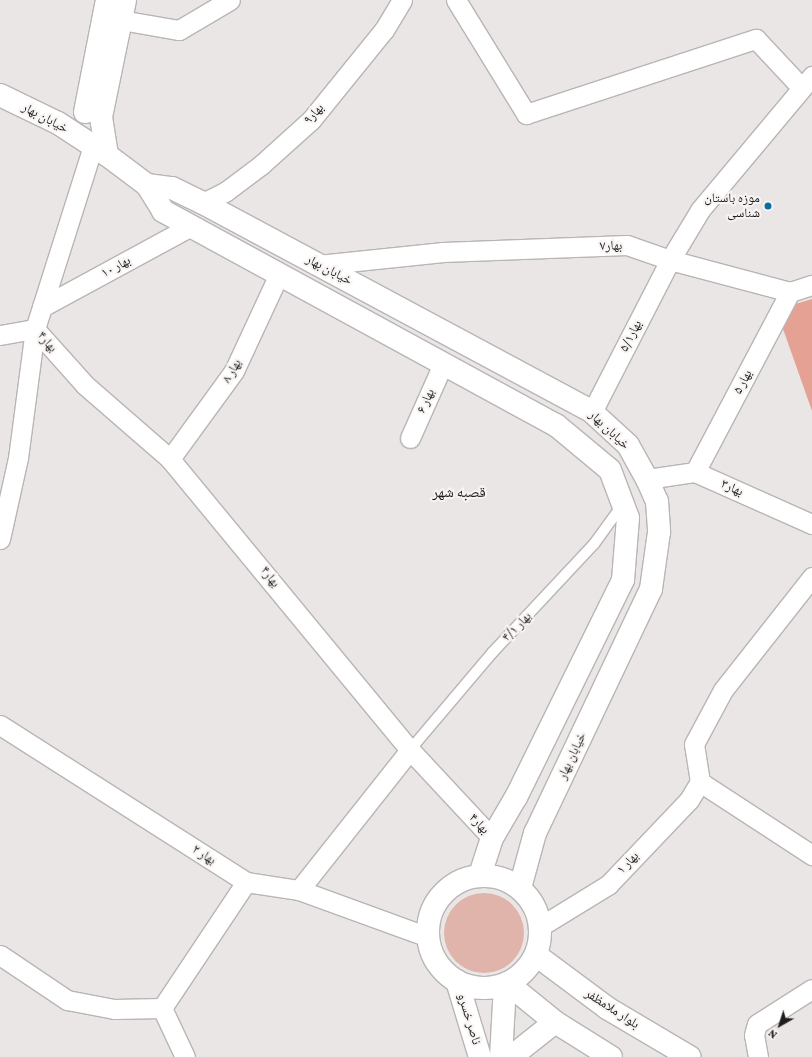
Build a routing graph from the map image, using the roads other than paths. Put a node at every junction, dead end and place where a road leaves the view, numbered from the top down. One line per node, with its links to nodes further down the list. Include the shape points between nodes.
1 (107, 0): 8 (main road)
2 (230, 0): 5 (street, via 180,30)
3 (402, 0): 12 (street, بهار۹, via 384,30 311,120 261,166 225,192)
4 (456, 0): 6 (street, via 526,114 756,39)
5 (123, 10): 8 (main road)
6 (806, 81): 14 (street, via 700,210)
7 (0, 95): 9 (main road, خیابان بهار)
8 (93, 114): 9 (main road); 10 (main road)
9 (58, 123): 10 (main road, خیابان بهار)
10 (100, 150): 11 (main road, خیابان بهار); 19 (street)
11 (147, 185): 12 (main road, خیابان بهار, via 172,188); 13 (main road, خیابان بهار, via 163,211)
12 (202, 203): 15 (main road, خیابان بهار)
13 (191, 226): 16 (main road, خیابان بهار); 19 (street, بهار ۱۰)
14 (670, 260): 15 (street, بهار۷, via 627,245 443,252); 18 (street, بهار۷); 23 (street, بهار۵/۱)
15 (318, 265): 23 (main road, خیابان بهار)
16 (279, 274): 22 (main road, خیابان بهار); 25 (street, بهار ۸, via 234,371)
17 (812, 285): 18 (street)
18 (790, 292): 26 (street, بهار ۵)
19 (42, 307): 20 (street)
20 (35, 329): 21 (street); 25 (street, بهار۴, via 85,385); 30 (street, via 18,458)
21 (0, 335)
22 (443, 364): 24 (street, بهار ۶); 28 (main road, خیابان بهار, via 556,425 610,470)
23 (592, 412): 27 (main road, خیابان بهار, via 628,445)
24 (410, 438)
25 (170, 459): 33 (street, بهار۴)
26 (695, 472): 27 (street); 29 (street, بهار۳)
27 (648, 479): 39 (main road, خیابان بهار, via 657,500 659,532 651,590 535,833)
28 (623, 504): 33 (lane, بهار ۴/۱, via 594,544 492,653); 35 (main road, خیابان بهار, via 628,518 623,580 516,797)
29 (812, 524)
30 (0, 539)
31 (812, 577): 34 (street, via 723,690 694,744)
32 (0, 726): 38 (street, بهار ۲)
33 (410, 750): 35 (street, بهار۴); 40 (street)
34 (700, 782): 36 (street); 41 (street, بهار ۱, via 689,800 608,885)
35 (492, 838): 37 (main road, خیابان بهار)
36 (812, 855)
37 (480, 875): 39 (main road, via 508,880); 42 (main road, via 452,886 441,896 433,908)
38 (246, 882): 40 (street, بهار ۲); 48 (street)
39 (520, 888): 41 (main road, via 534,905)
40 (299, 890): 42 (street, بهار ۲)
41 (541, 926): 44 (main road)
42 (428, 937): 45 (main road, via 437,963)
43 (0, 955): 48 (street, via 67,1000 114,1010)
44 (536, 955): 46 (main road, via 529,967); 55 (main road, بلوار ملامظفر, via 607,1008)
45 (457, 981): 46 (main road, via 481,988); 51 (main road, ناصر خسرو)
46 (506, 984): 49 (main road); 52 (main road, ناصر خسرو)
47 (812, 989): 56 (street, via 757,1024 754,1035)
48 (162, 1008): 50 (street)
49 (555, 1022): 53 (main road); 54 (main road)
50 (185, 1057)
51 (480, 1057)
52 (502, 1057)
53 (511, 1057)
54 (612, 1057)
55 (690, 1057)
56 (758, 1057)

